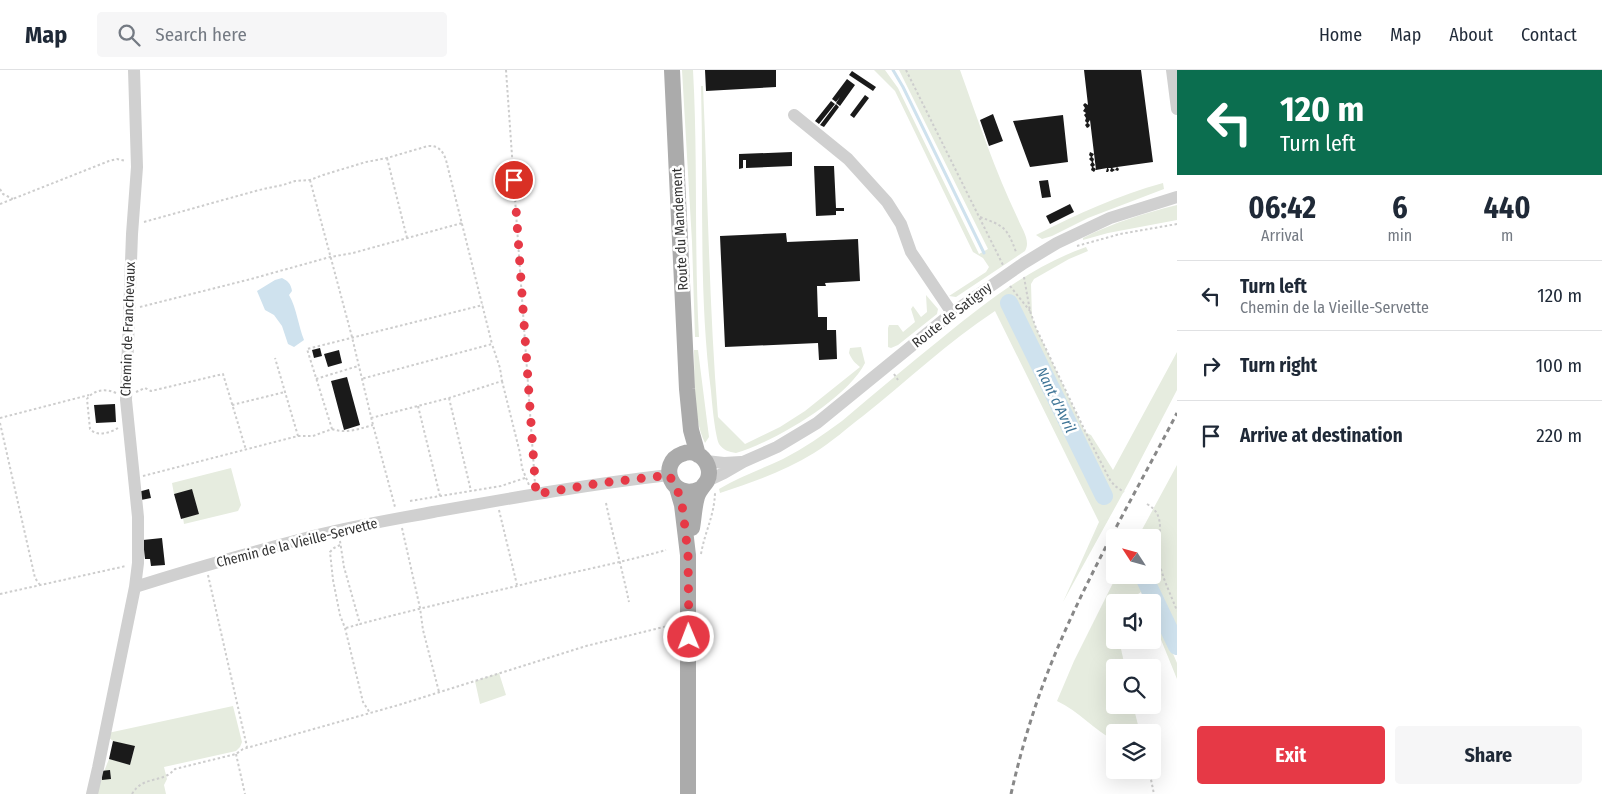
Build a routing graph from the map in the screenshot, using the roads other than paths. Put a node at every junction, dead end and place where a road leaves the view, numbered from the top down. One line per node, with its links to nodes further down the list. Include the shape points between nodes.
1 (134, 70): 15 (street, Chemin de Franchevaux, via 138,166 128,310 126,398 138,517)
2 (672, 70): 8 (main road, Route du Mandement)
3 (1172, 70): 4 (street)
4 (1177, 109)
5 (794, 115): 7 (street, via 848,159 887,202 901,224 911,252)
6 (1177, 196): 7 (street, Route de Satigny, via 1110,218 1057,243)
7 (952, 314): 11 (street, Route de Satigny, via 817,423 777,447)
8 (687, 388): 9 (main road, Route du Mandement); 10 (main road, Route du Mandement, via 691,430)
9 (677, 456): 10 (main road, via 688,452); 12 (main road, via 670,466)
10 (702, 458): 11 (street, Route de Satigny, via 724,464); 13 (main road, via 709,473)
11 (743, 462): 13 (street, Route de Satigny)
12 (673, 481): 13 (main road, via 688,492); 14 (main road); 15 (street, Chemin de la Vieille-Servette, via 601,483 399,519 308,538)
13 (707, 486): 14 (main road, via 694,510)
14 (695, 555): 17 (main road, via 688,622)
15 (135, 587): 16 (street)
16 (92, 794)
17 (688, 794)

